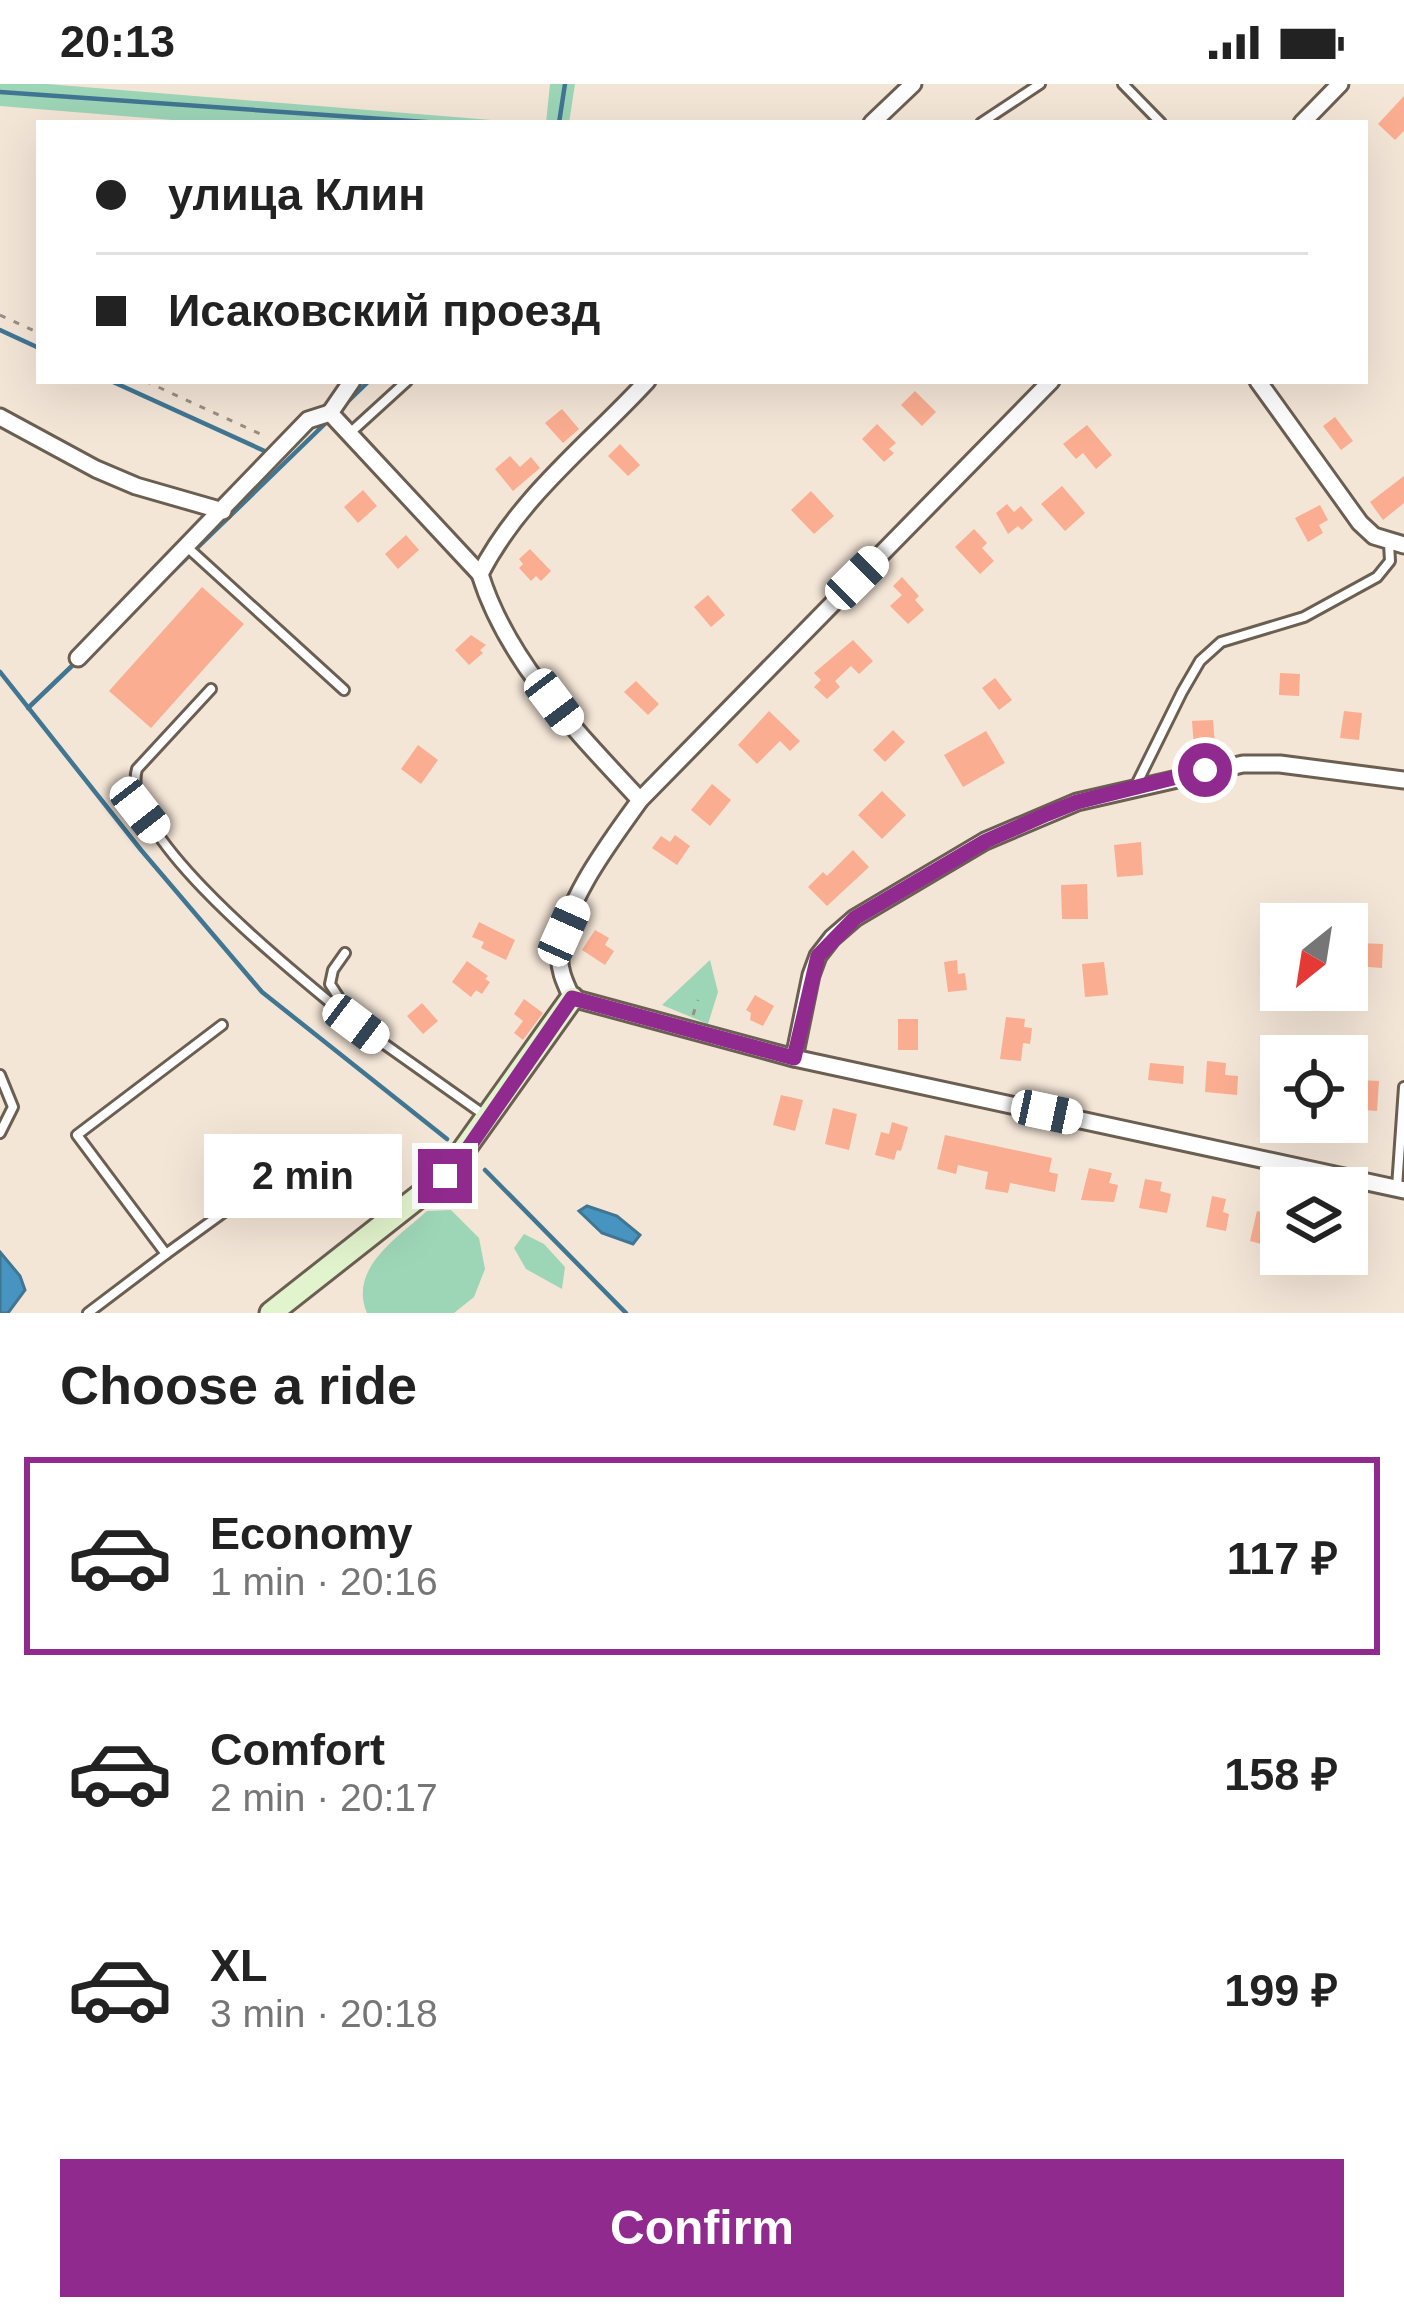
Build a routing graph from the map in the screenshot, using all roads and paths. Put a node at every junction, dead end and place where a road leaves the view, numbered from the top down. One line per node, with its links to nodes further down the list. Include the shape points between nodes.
1 (913, 84): 5 (street)
2 (1040, 84): 6 (lane)
3 (1123, 84): 7 (lane)
4 (1340, 84): 8 (street)
5 (875, 120)
6 (986, 120)
7 (1158, 120)
8 (1305, 120)
9 (0, 315): 10 (path)
10 (36, 331)
11 (152, 384): 20 (path)
12 (350, 384): 17 (street)
13 (404, 384): 19 (lane)
14 (644, 384): 25 (street, via 523,508)
15 (1048, 384): 31 (street)
16 (1260, 384): 23 (street, via 1360,524)
17 (330, 412): 19 (street); 20 (street, via 308,420)
18 (0, 417): 21 (street, via 96,470)
19 (350, 434): 25 (street)
20 (283, 449): 21 (street)
21 (223, 511): 24 (street)
22 (1404, 527): 23 (street)
23 (1396, 544): 30 (lane, via 1377,577 1304,616 1221,642 1200,661)
24 (187, 547): 26 (street); 28 (lane)
25 (480, 574): 31 (street, via 501,627 531,671)
26 (78, 658)
27 (211, 689): 34 (lane, via 137,769 140,810 231,919)
28 (344, 690)
29 (1404, 780): 30 (street, via 1243,764)
30 (1136, 787): 36 (street, via 986,841 855,918 818,956)
31 (640, 800): 33 (street, via 597,861 564,931 559,956)
32 (345, 953): 34 (lane, via 330,984)
33 (572, 998): 36 (street); 39 (street)
34 (356, 1024): 39 (lane)
35 (222, 1025): 43 (lane, via 76,1135)
36 (794, 1058): 42 (street)
37 (0, 1076): 40 (lane, via 13,1108)
38 (1404, 1087): 42 (lane)
39 (489, 1119): 45 (street, via 445,1176)
40 (0, 1132)
41 (314, 1147): 43 (lane)
42 (1400, 1189)
43 (166, 1254): 44 (lane)
44 (88, 1313)
45 (271, 1313)

